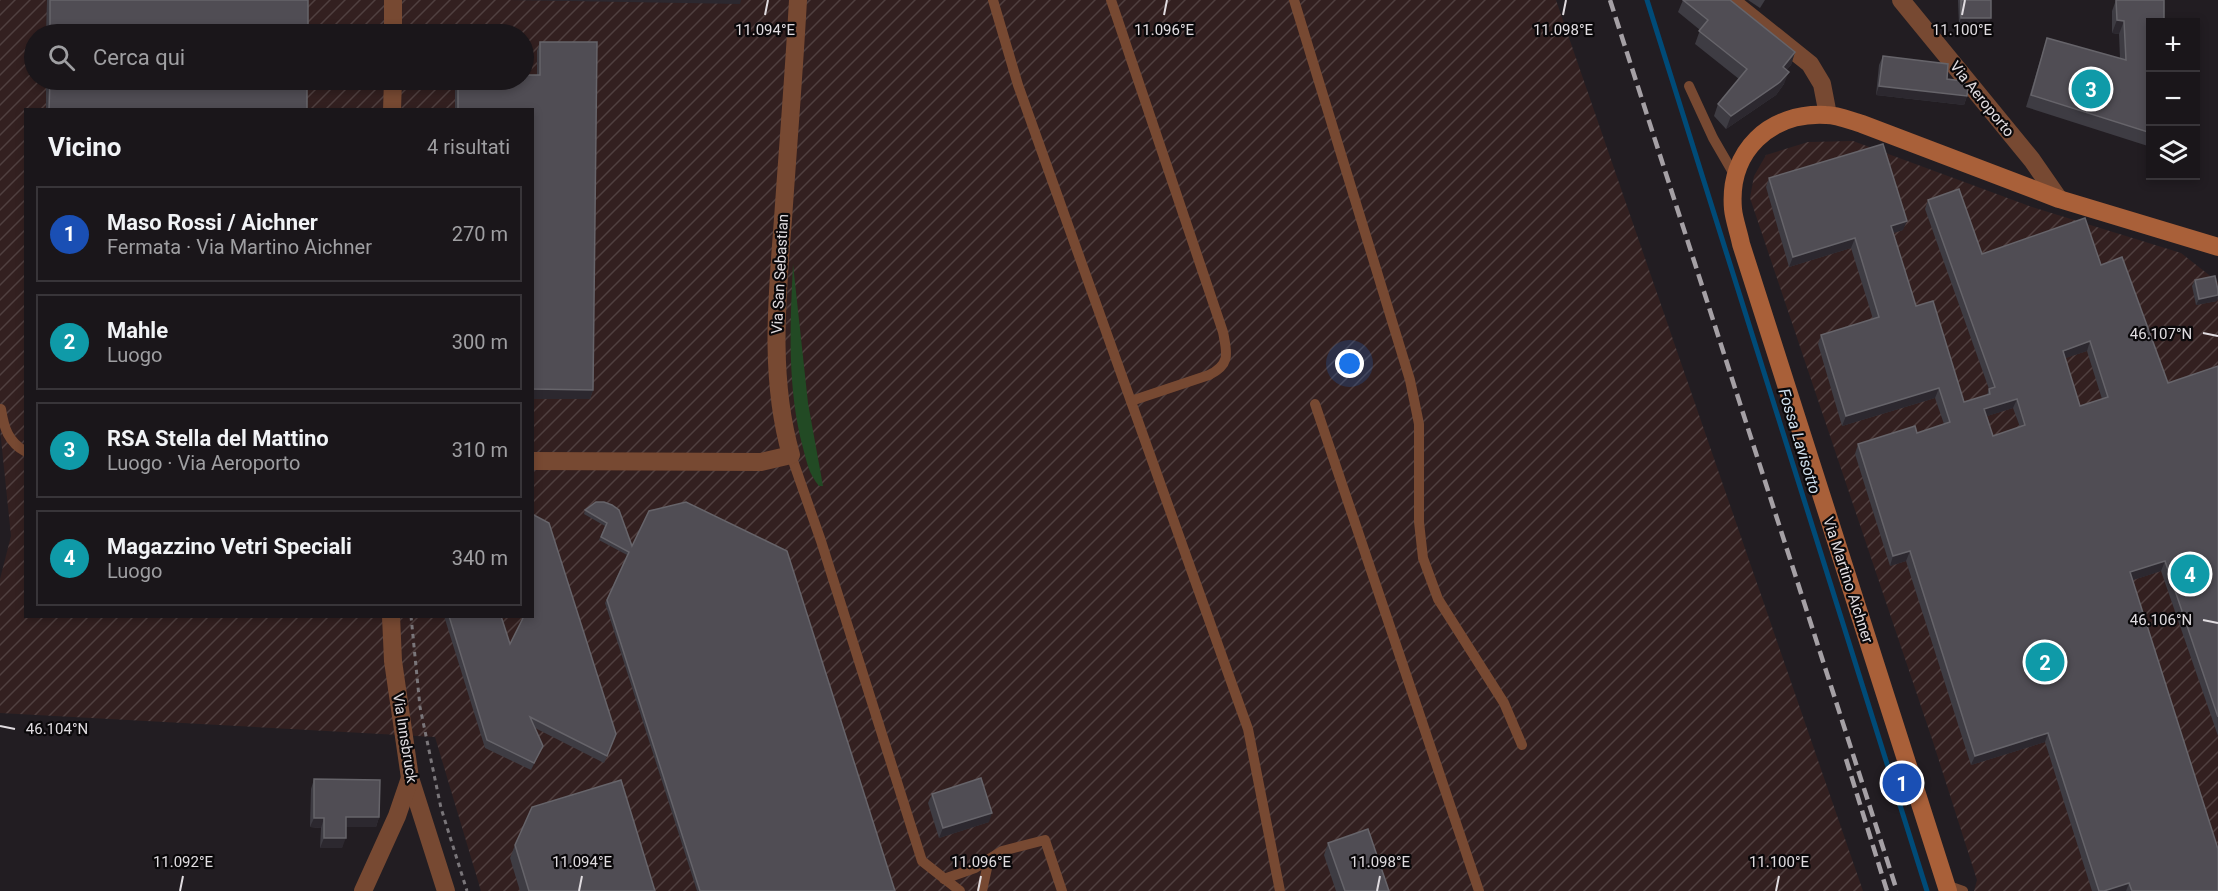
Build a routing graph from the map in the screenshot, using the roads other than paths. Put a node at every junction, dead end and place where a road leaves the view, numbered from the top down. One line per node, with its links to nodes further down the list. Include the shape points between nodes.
1 (393, 0): 8 (street)
2 (798, 0): 20 (street, Via San Sebastian, via 776,326 779,397)
3 (993, 0): 16 (lane, via 1018,85)
4 (1110, 0): 16 (lane, via 1227,355 1221,369 1209,375)
5 (1294, 0): 23 (lane, via 1410,380 1419,424 1423,558 1438,599 1504,703)
6 (1730, 0): 12 (street, via 1810,64 1822,84)
7 (1901, 0): 14 (street, Via Aeroporto, via 2032,160)
8 (393, 24)
9 (1689, 86): 13 (lane)
10 (393, 90): 11 (street)
11 (392, 108)
12 (1828, 115): 13 (street, Via Martino Aichner, via 1805,116 1766,131 1751,143); 14 (street, via 1862,124)
13 (1735, 176): 27 (street, Via Martino Aichner, via 1733,210 1744,254)
14 (2059, 199): 15 (street)
15 (2218, 247)
16 (1131, 401): 33 (lane, via 1248,729)
17 (1315, 404): 34 (lane)
18 (1, 409): 19 (lane, via 4,430 16,447)
19 (24, 451)
20 (791, 455): 21 (street, via 760,462); 26 (lane, Via San Sebastian, via 922,861)
21 (534, 461)
22 (391, 618): 24 (street, Via Innsbruck, via 393,661)
23 (1522, 745)
24 (410, 778): 28 (street); 29 (street, Via Innsbruck)
25 (990, 859): 26 (lane); 31 (lane); 32 (lane, via 1045,840)
26 (944, 879): 30 (lane, Via San Sebastian)
27 (1947, 888): 35 (lane)
28 (363, 891)
29 (446, 891)
30 (960, 891)
31 (982, 891)
32 (1062, 891)
33 (1280, 891)
34 (1479, 891)
35 (1964, 891)

